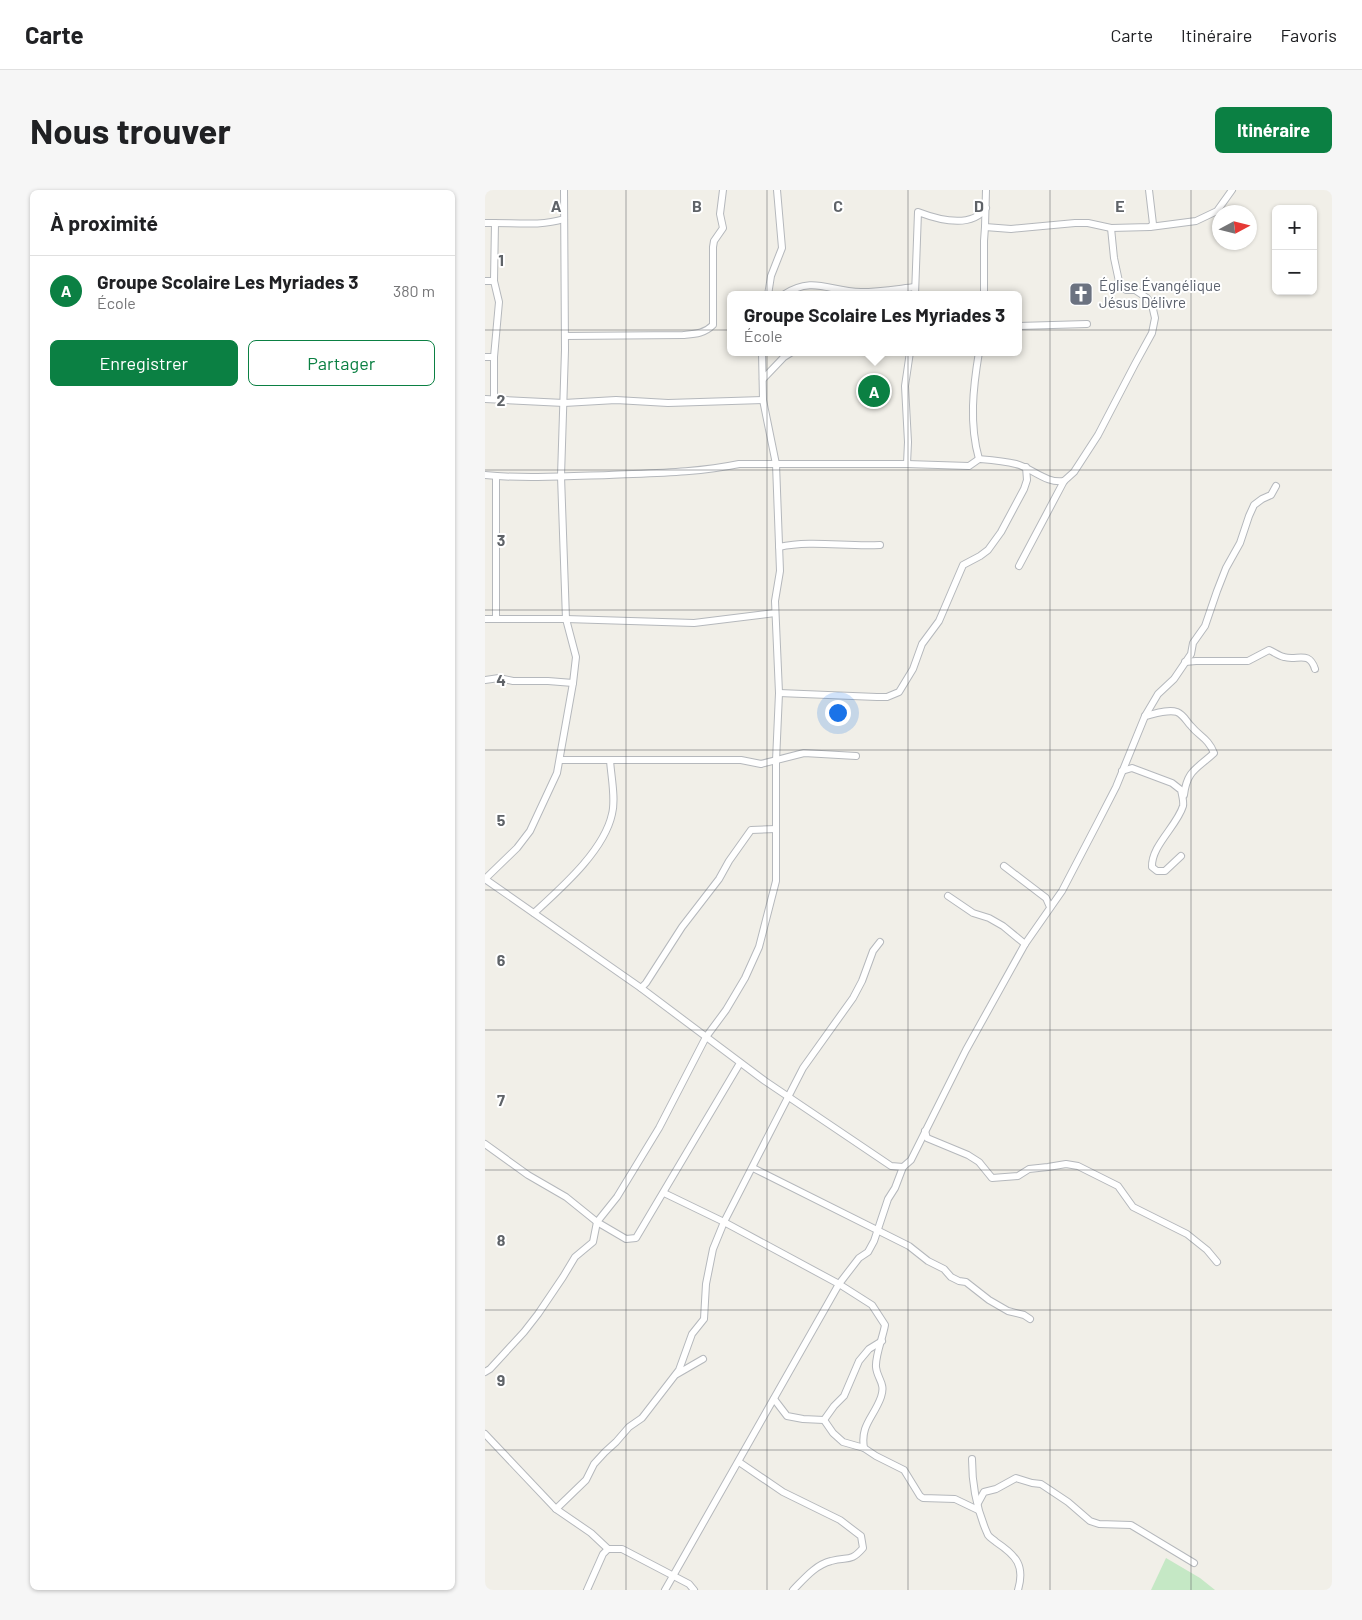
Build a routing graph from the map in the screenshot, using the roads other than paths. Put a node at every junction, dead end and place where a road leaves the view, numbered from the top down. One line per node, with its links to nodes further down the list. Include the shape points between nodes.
1 (564, 190): 8 (street)
2 (723, 190): 23 (street, via 720,214 723,228 714,241 713,325 709,329 699,334 683,335)
3 (777, 190): 16 (street, via 782,248)
4 (986, 190): 7 (street)
5 (1149, 190): 11 (street, via 1153,224)
6 (1232, 190): 11 (street, via 1217,211 1196,221)
7 (986, 208): 12 (street); 19 (street, via 981,216 949,221 918,212)
8 (564, 219): 9 (street, via 539,224); 23 (street)
9 (495, 223): 10 (street); 15 (street)
10 (485, 224)
11 (1150, 226): 13 (street)
12 (985, 227): 13 (street, via 1011,229 1088,223); 20 (street)
13 (1111, 228): 42 (street, via 1120,286 1135,290 1152,305 1155,318 1153,333 1098,435 1074,472)
14 (485, 281): 15 (street)
15 (494, 281): 29 (street, via 499,302)
16 (769, 291)
17 (791, 291): 18 (street, via 802,285)
18 (853, 291)
19 (915, 291)
20 (984, 291)
21 (1087, 324): 22 (street)
22 (1022, 326)
23 (565, 336): 34 (street)
24 (762, 356): 30 (street)
25 (786, 356): 30 (street)
26 (909, 356): 37 (street, via 905,386)
27 (979, 356): 35 (street, via 973,415)
28 (485, 357): 29 (street)
29 (494, 357): 31 (street)
30 (763, 379): 33 (street)
31 (494, 398): 32 (street); 34 (street)
32 (485, 399)
33 (763, 400): 34 (street); 36 (street)
34 (564, 402): 41 (street)
35 (979, 459): 37 (street, via 969,466); 38 (street)
36 (776, 464): 37 (street); 41 (street); 45 (street)
37 (907, 464)
38 (1026, 467): 42 (street, via 1042,477); 55 (street, via 1024,489 1001,532 988,550 963,565 939,621 922,644 913,669 899,692 887,697)
39 (485, 475): 40 (street)
40 (496, 476): 41 (street); 48 (street)
41 (561, 476): 49 (street)
42 (1064, 481): 46 (street)
43 (1276, 486): 51 (street, via 1271,495 1262,498 1251,510 1205,626)
44 (880, 544): 45 (street, via 794,544)
45 (779, 547): 47 (street)
46 (1019, 566)
47 (775, 613): 49 (street, via 694,623); 55 (street)
48 (495, 619): 49 (street); 50 (street)
49 (566, 619): 54 (street, via 576,658)
50 (485, 620)
51 (1185, 662): 52 (street, via 1249,661 1269,650 1286,658 1300,656 1309,659); 56 (street, via 1175,679 1158,694)
52 (1315, 669)
53 (485, 680): 54 (street)
54 (573, 683): 58 (street)
55 (779, 693): 60 (street)
56 (1145, 716): 61 (street); 62 (street, via 1175,712 1184,716 1210,744 1214,753 1189,774)
57 (856, 756): 60 (street, via 804,753)
58 (560, 760): 59 (street); 66 (street, via 530,831)
59 (610, 760): 60 (street, via 741,760 761,764); 69 (street, via 613,812 607,828 598,846 568,883)
60 (776, 761): 63 (street)
61 (1122, 771): 62 (street, via 1132,768 1172,783 1181,790); 68 (street, via 1062,891)
62 (1183, 805): 64 (street, via 1156,852 1152,868 1165,871)
63 (776, 829): 72 (street, via 751,830 743,839 719,879); 73 (street, via 776,881 759,947 745,978)
64 (1181, 856)
65 (1004, 866): 68 (street, via 1046,898)
66 (485, 879): 69 (street)
67 (948, 896): 71 (street, via 973,913 1003,926)
68 (1050, 907): 71 (street)
69 (534, 913): 72 (street)
70 (880, 942): 75 (street, via 853,998 803,1068)
71 (1025, 944): 76 (street)
72 (641, 988): 73 (street)
73 (706, 1037): 74 (street); 81 (street, via 659,1128 617,1197)
74 (740, 1063): 75 (street); 80 (street)
75 (789, 1097): 78 (street, via 891,1166); 79 (street)
76 (925, 1131): 78 (street, via 911,1160); 84 (street, via 927,1138 974,1159 992,1178 1018,1176 1048,1166 1078,1166 1118,1186 1133,1207 1187,1234)
77 (485, 1144): 81 (street, via 566,1197)
78 (903, 1167): 83 (street)
79 (753, 1168): 82 (street); 83 (street)
80 (664, 1193): 81 (street, via 636,1238 626,1239); 82 (street)
81 (597, 1222): 89 (street, via 593,1242 575,1257 524,1332)
82 (724, 1222): 85 (street); 90 (street, via 709,1266 704,1319 692,1334)
83 (876, 1230): 85 (street, via 868,1252 859,1258); 86 (street, via 909,1246 989,1300)
84 (1217, 1262)
85 (839, 1284): 87 (street, via 872,1305 885,1325); 91 (street)
86 (1029, 1320)
87 (882, 1341): 92 (street, via 859,1361 844,1396); 94 (street, via 876,1367 883,1385 881,1397 865,1425)
88 (703, 1359): 90 (street)
89 (485, 1372)
90 (674, 1376): 98 (street, via 642,1418 605,1452 586,1480)
91 (774, 1399): 92 (street, via 787,1416); 96 (street)
92 (825, 1420): 94 (street, via 843,1442)
93 (485, 1434): 98 (street)
94 (863, 1448): 99 (street, via 903,1470 923,1498 955,1499)
95 (972, 1459): 97 (street, via 973,1485)
96 (739, 1462): 102 (street); 106 (street, via 783,1492 840,1520 861,1536 863,1548 855,1557 830,1561 811,1572)
97 (978, 1503): 99 (street); 101 (street, via 984,1492 1016,1478 1041,1484 1089,1521 1131,1525)
98 (556, 1509): 100 (street)
99 (978, 1510): 107 (street, via 989,1537 1010,1553 1020,1566)
100 (608, 1549): 102 (street, via 622,1549); 103 (street)
101 (1194, 1563)
102 (673, 1576): 104 (street); 105 (street)
103 (587, 1590)
104 (665, 1590)
105 (694, 1590)
106 (793, 1590)
107 (1018, 1590)

